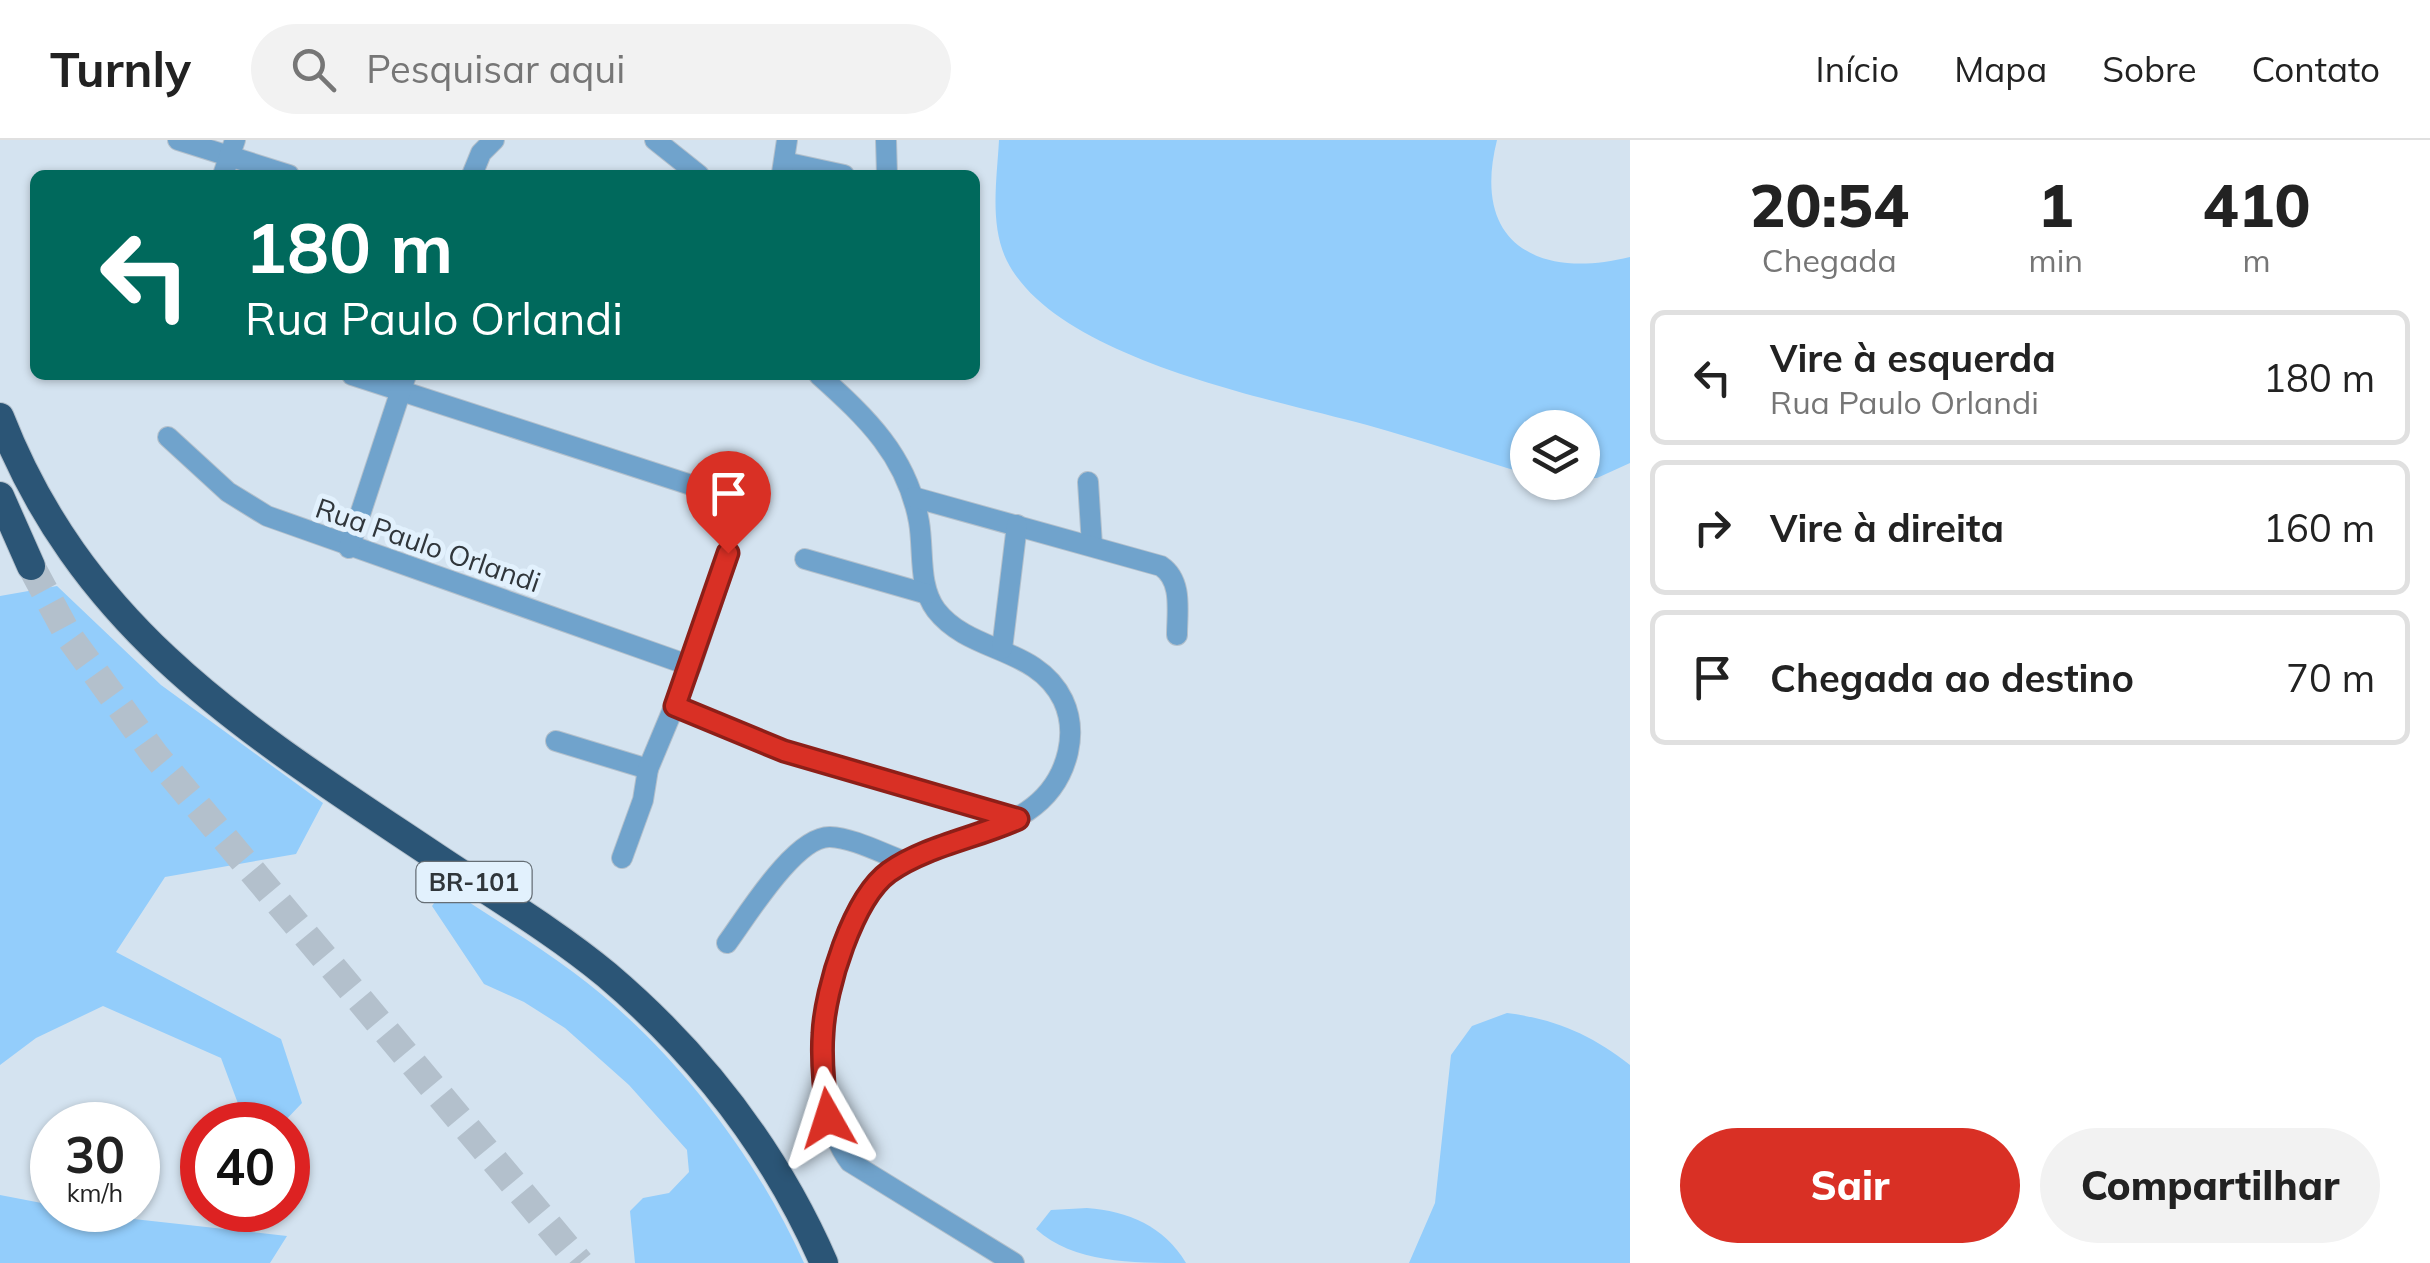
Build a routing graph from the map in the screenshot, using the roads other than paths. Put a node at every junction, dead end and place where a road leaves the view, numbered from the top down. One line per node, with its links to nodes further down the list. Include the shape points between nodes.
1 (178, 140): 7 (street)
2 (494, 140): 10 (street)
3 (656, 140): 6 (street)
4 (787, 140): 8 (street)
5 (886, 140): 12 (street)
6 (676, 148): 11 (street)
7 (229, 157): 9 (street)
8 (782, 169)
9 (272, 170)
10 (474, 170)
11 (695, 170)
12 (888, 170)
13 (825, 380): 20 (street, via 894,452)
14 (403, 383): 19 (street); 23 (street)
15 (0, 417): 38 (highway, BR-101, via 69,551 139,636 244,724 532,919 642,1006 745,1124)
16 (168, 437): 23 (street, Rua Paulo Orlandi, via 245,505)
17 (1088, 482): 22 (street)
18 (0, 496): 26 (highway)
19 (724, 496)
20 (912, 497): 21 (street); 27 (street)
21 (1017, 525): 22 (street); 29 (street)
22 (1092, 544): 28 (street, via 1172,574)
23 (348, 548): 30 (street, Rua Paulo Orlandi)
24 (728, 553): 30 (street)
25 (805, 559): 27 (street)
26 (31, 566)
27 (927, 594): 29 (street, via 953,626)
28 (1177, 635)
29 (1002, 649): 34 (street, via 1038,667 1064,701 1070,722 1061,776)
30 (691, 666): 31 (street)
31 (675, 706): 33 (street); 34 (street, via 784,751)
32 (556, 741): 33 (street)
33 (648, 769): 35 (street)
34 (1018, 819): 36 (street)
35 (622, 858)
36 (906, 862): 37 (street, via 843,840 814,840 788,862); 39 (street, via 870,890 858,910 826,1008 828,1118 850,1162)
37 (727, 943)
38 (824, 1263)
39 (1014, 1263)

